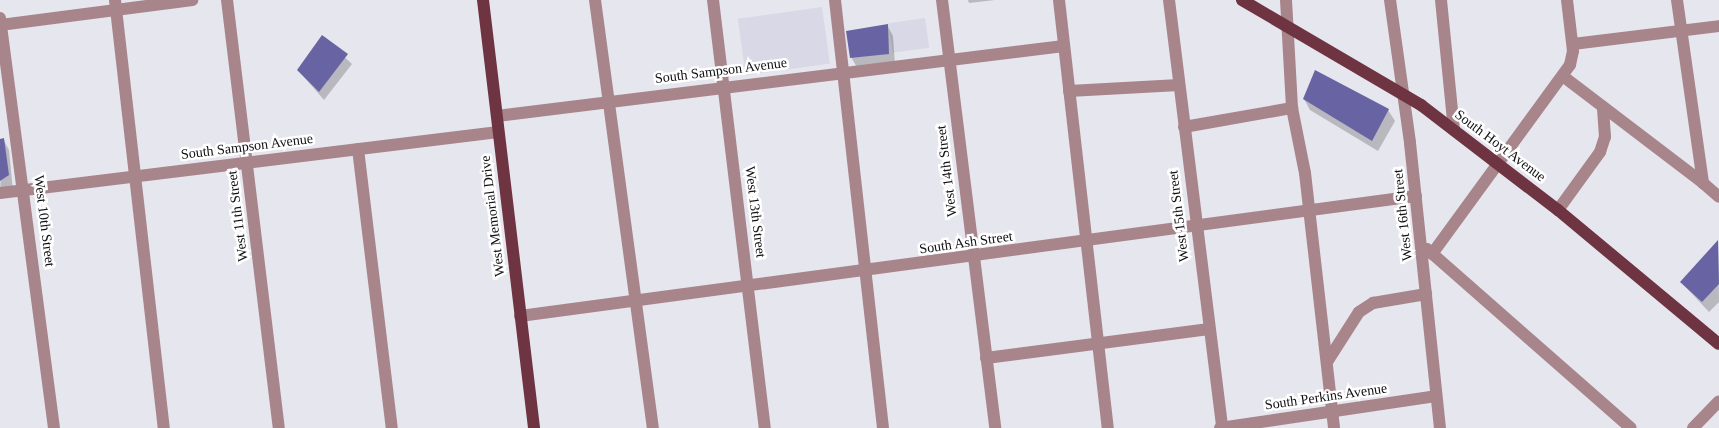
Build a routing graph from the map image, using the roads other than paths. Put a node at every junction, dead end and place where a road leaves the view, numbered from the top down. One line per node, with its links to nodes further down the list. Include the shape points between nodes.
1 (192, 0): 16 (street)
2 (227, 0): 38 (street, West 11th Street)
3 (483, 0): 33 (main road, West Memorial Drive)
4 (596, 0): 30 (street)
5 (713, 0): 27 (street, West 13th Street)
6 (834, 0): 24 (street)
7 (942, 0): 23 (street, West 14th Street)
8 (1059, 0): 22 (street)
9 (1169, 0): 26 (street, West 15th Street)
10 (1242, 0): 18 (main road, South Hoyt Avenue)
11 (1286, 0): 18 (street)
12 (1390, 0): 29 (street, West 16th Street)
13 (1441, 0): 35 (street)
14 (1567, 0): 21 (street)
15 (1676, 0): 20 (street)
16 (116, 5): 17 (street); 40 (street)
17 (0, 23): 42 (street, West 10th Street)
18 (1290, 26): 29 (main road, South Hoyt Avenue); 32 (street)
19 (1719, 26): 20 (street)
20 (1680, 31): 21 (street); 41 (street)
21 (1573, 44): 25 (street)
22 (1064, 46): 23 (street, South Sampson Avenue); 28 (street)
23 (949, 60): 24 (street, South Sampson Avenue); 52 (street, West 14th Street)
24 (843, 72): 27 (street, South Sampson Avenue); 53 (street)
25 (1564, 77): 31 (street); 39 (street)
26 (1179, 85): 28 (street); 34 (street, West 15th Street)
27 (724, 86): 30 (street, South Sampson Avenue); 54 (street, West 13th Street)
28 (1069, 91): 49 (street)
29 (1402, 94): 35 (main road, South Hoyt Avenue); 44 (street, West 16th Street)
30 (607, 100): 33 (street, South Sampson Avenue); 56 (street)
31 (1603, 107): 41 (street); 46 (street, via 1605,137 1600,152)
32 (1292, 108): 34 (street); 47 (street)
33 (497, 116): 36 (main road, West Memorial Drive)
34 (1184, 127): 48 (street, West 15th Street)
35 (1454, 130): 39 (main road, South Hoyt Avenue)
36 (498, 132): 37 (street, South Sampson Avenue); 57 (main road, West Memorial Drive)
37 (358, 149): 38 (street, South Sampson Avenue); 69 (street)
38 (247, 162): 40 (street, South Sampson Avenue); 68 (street, West 11th Street)
39 (1497, 164): 46 (main road, South Hoyt Avenue); 51 (street)
40 (136, 176): 42 (street, South Sampson Avenue); 67 (street)
41 (1703, 183): 45 (street)
42 (26, 190): 43 (street, South Sampson Avenue); 66 (street, West 10th Street)
43 (0, 193)
44 (1416, 196): 47 (street, South Ash Street); 50 (street, West 16th Street)
45 (1719, 197)
46 (1558, 210): 60 (main road, South Hoyt Avenue)
47 (1309, 211): 48 (street, South Ash Street); 62 (street)
48 (1195, 226): 49 (street, South Ash Street); 58 (street, West 15th Street)
49 (1086, 242): 52 (street, South Ash Street); 59 (street)
50 (1421, 244): 51 (street); 55 (street, West 16th Street)
51 (1432, 254): 79 (street)
52 (972, 257): 53 (street, South Ash Street); 61 (street, West 14th Street)
53 (865, 271): 54 (street, South Ash Street); 73 (street)
54 (749, 286): 56 (street, South Ash Street); 72 (street, West 13th Street)
55 (1426, 294): 62 (street, via 1373,303 1359,312); 63 (street, West 16th Street)
56 (635, 303): 57 (street, South Ash Street); 71 (street)
57 (520, 316): 70 (main road, West Memorial Drive)
58 (1209, 329): 59 (street); 76 (street, West 15th Street)
59 (1098, 344): 61 (street); 75 (street)
60 (1719, 344)
61 (986, 358): 74 (street, West 14th Street)
62 (1327, 362): 65 (street)
63 (1436, 396): 65 (street, South Perkins Avenue); 78 (street, West 16th Street)
64 (1719, 401): 80 (street)
65 (1332, 410): 76 (street, South Perkins Avenue); 77 (street)
66 (54, 428)
67 (164, 428)
68 (280, 428)
69 (392, 428)
70 (534, 428)
71 (653, 428)
72 (765, 428)
73 (884, 428)
74 (995, 428)
75 (1108, 428)
76 (1221, 428)
77 (1334, 428)
78 (1440, 428)
79 (1631, 428)
80 (1693, 428)

